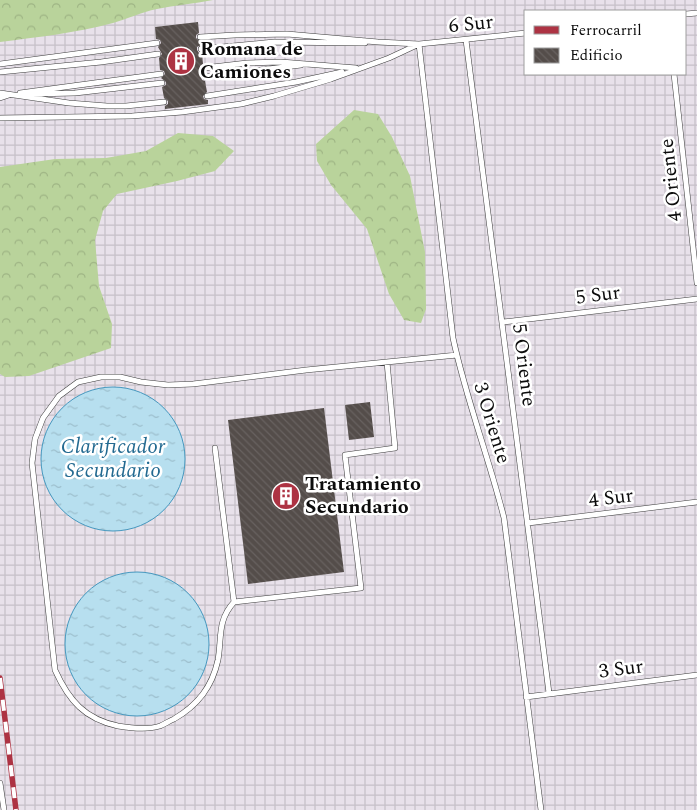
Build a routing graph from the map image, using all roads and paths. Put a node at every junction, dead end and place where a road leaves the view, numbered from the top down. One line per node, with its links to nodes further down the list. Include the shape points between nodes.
1 (524, 33): 3 (lane, 6 Sur)
2 (200, 37): 4 (lane, via 287,34)
3 (466, 40): 6 (lane, 6 Sur); 26 (lane, 5 Oriente)
4 (378, 42): 6 (lane); 7 (lane, via 274,42)
5 (157, 43): 9 (lane)
6 (419, 44): 12 (lane); 27 (lane, 3 Oriente)
7 (201, 48)
8 (158, 54): 13 (lane)
9 (0, 64)
10 (310, 64): 11 (lane, via 264,62); 12 (lane); 16 (lane)
11 (204, 68)
12 (359, 69): 20 (lane); 23 (lane, via 274,96 207,109 132,116)
13 (0, 72)
14 (161, 74): 19 (lane)
15 (674, 75): 24 (lane, 4 Oriente)
16 (205, 77)
17 (162, 83): 19 (lane, via 75,93)
18 (0, 93): 19 (lane)
19 (12, 94): 21 (lane); 22 (lane, via 107,106)
20 (207, 96)
21 (0, 98)
22 (164, 102)
23 (0, 118)
24 (697, 283)
25 (697, 299): 26 (lane, 5 Sur)
26 (503, 322): 31 (lane, 5 Oriente)
27 (457, 355): 28 (lane); 35 (lane, 3 Oriente, via 504,518)
28 (387, 362): 32 (lane, via 395,448 345,455 361,588); 32 (lane, via 193,384 168,385 101,377 78,382 59,396 43,418 35,439 32,463 55,670 63,687 80,708 101,722 129,728 160,726 187,711 212,682 221,624)
29 (215, 448): 32 (lane)
30 (697, 502): 31 (lane, 4 Sur)
31 (528, 523): 34 (lane, 5 Oriente)
32 (234, 602)
33 (697, 675): 34 (lane, 3 Sur)
34 (549, 693): 35 (lane, 3 Sur)
35 (526, 697): 38 (lane, 3 Oriente)
36 (0, 783): 37 (lane)
37 (4, 810)
38 (541, 810)

